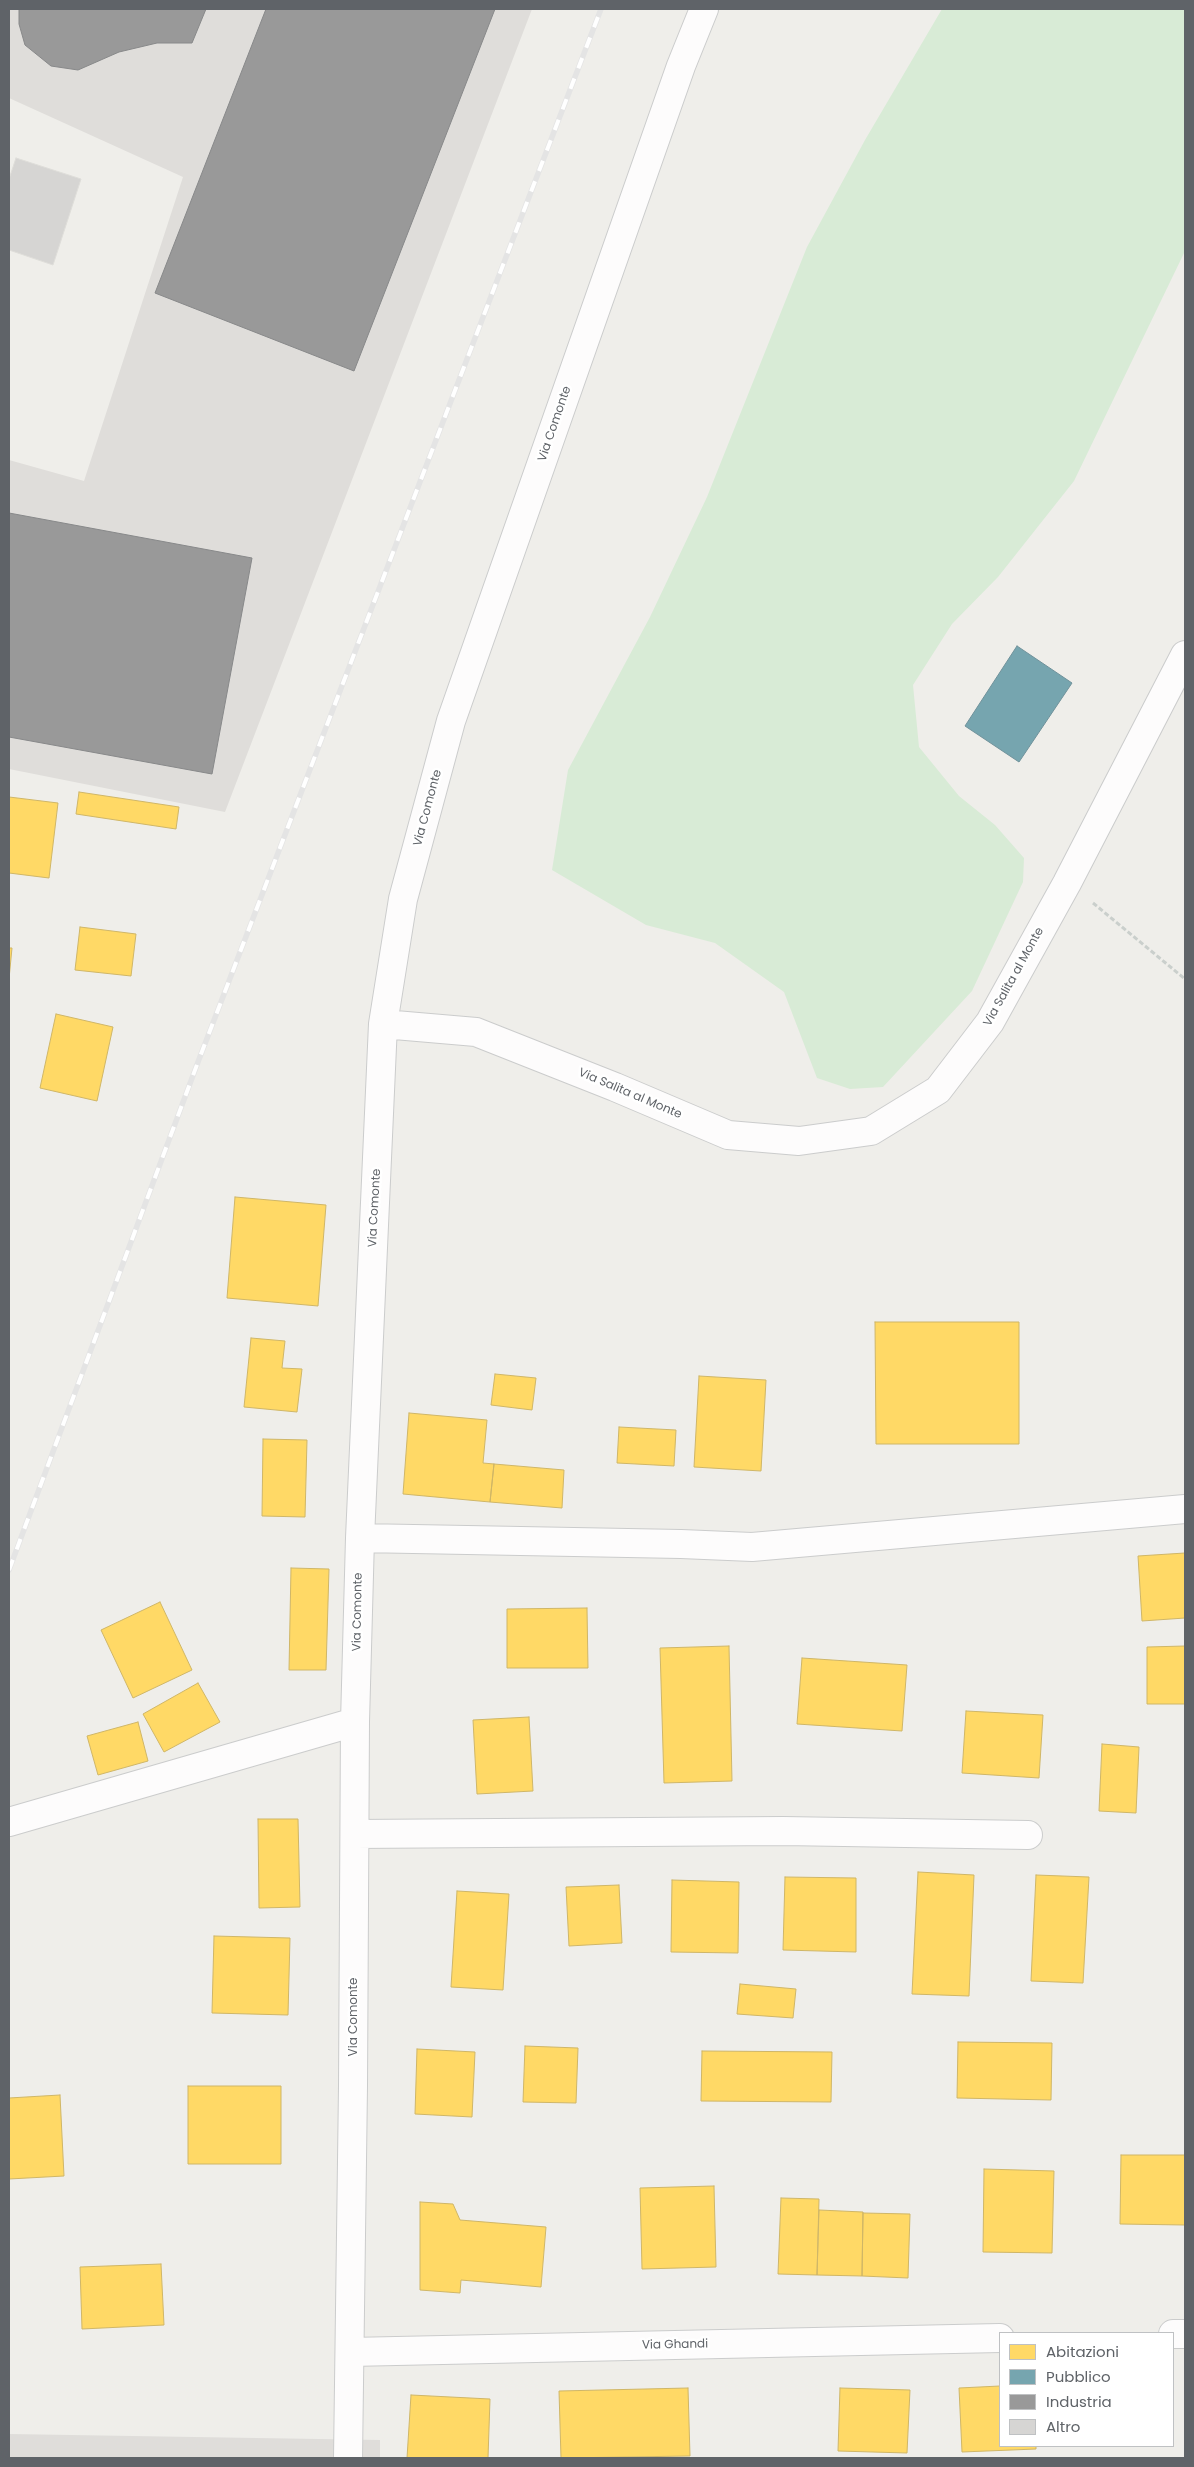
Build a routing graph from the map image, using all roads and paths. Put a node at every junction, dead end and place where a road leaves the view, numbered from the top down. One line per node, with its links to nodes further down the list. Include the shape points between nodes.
1 (704, 9): 5 (street, Via Comonte, via 451,721 403,899)
2 (1185, 654): 3 (street, Via Salita al Monte)
3 (1067, 883): 4 (path); 5 (street, Via Salita al Monte, via 990,1022 938,1090 871,1131 799,1141 728,1135 476,1032)
4 (1185, 979)
5 (383, 1024): 7 (street, Via Comonte)
6 (1185, 1509): 7 (street, via 752,1548 672,1543)
7 (360, 1538): 8 (street, Via Comonte)
8 (355, 1722): 9 (street); 10 (street, Via Comonte)
9 (9, 1822)
10 (355, 1834): 11 (street, via 783,1831); 13 (street, Via Comonte)
11 (1028, 1835)
12 (999, 2338): 13 (street, Via Ghandi)
13 (350, 2352): 14 (street, Via Comonte)
14 (348, 2458)

